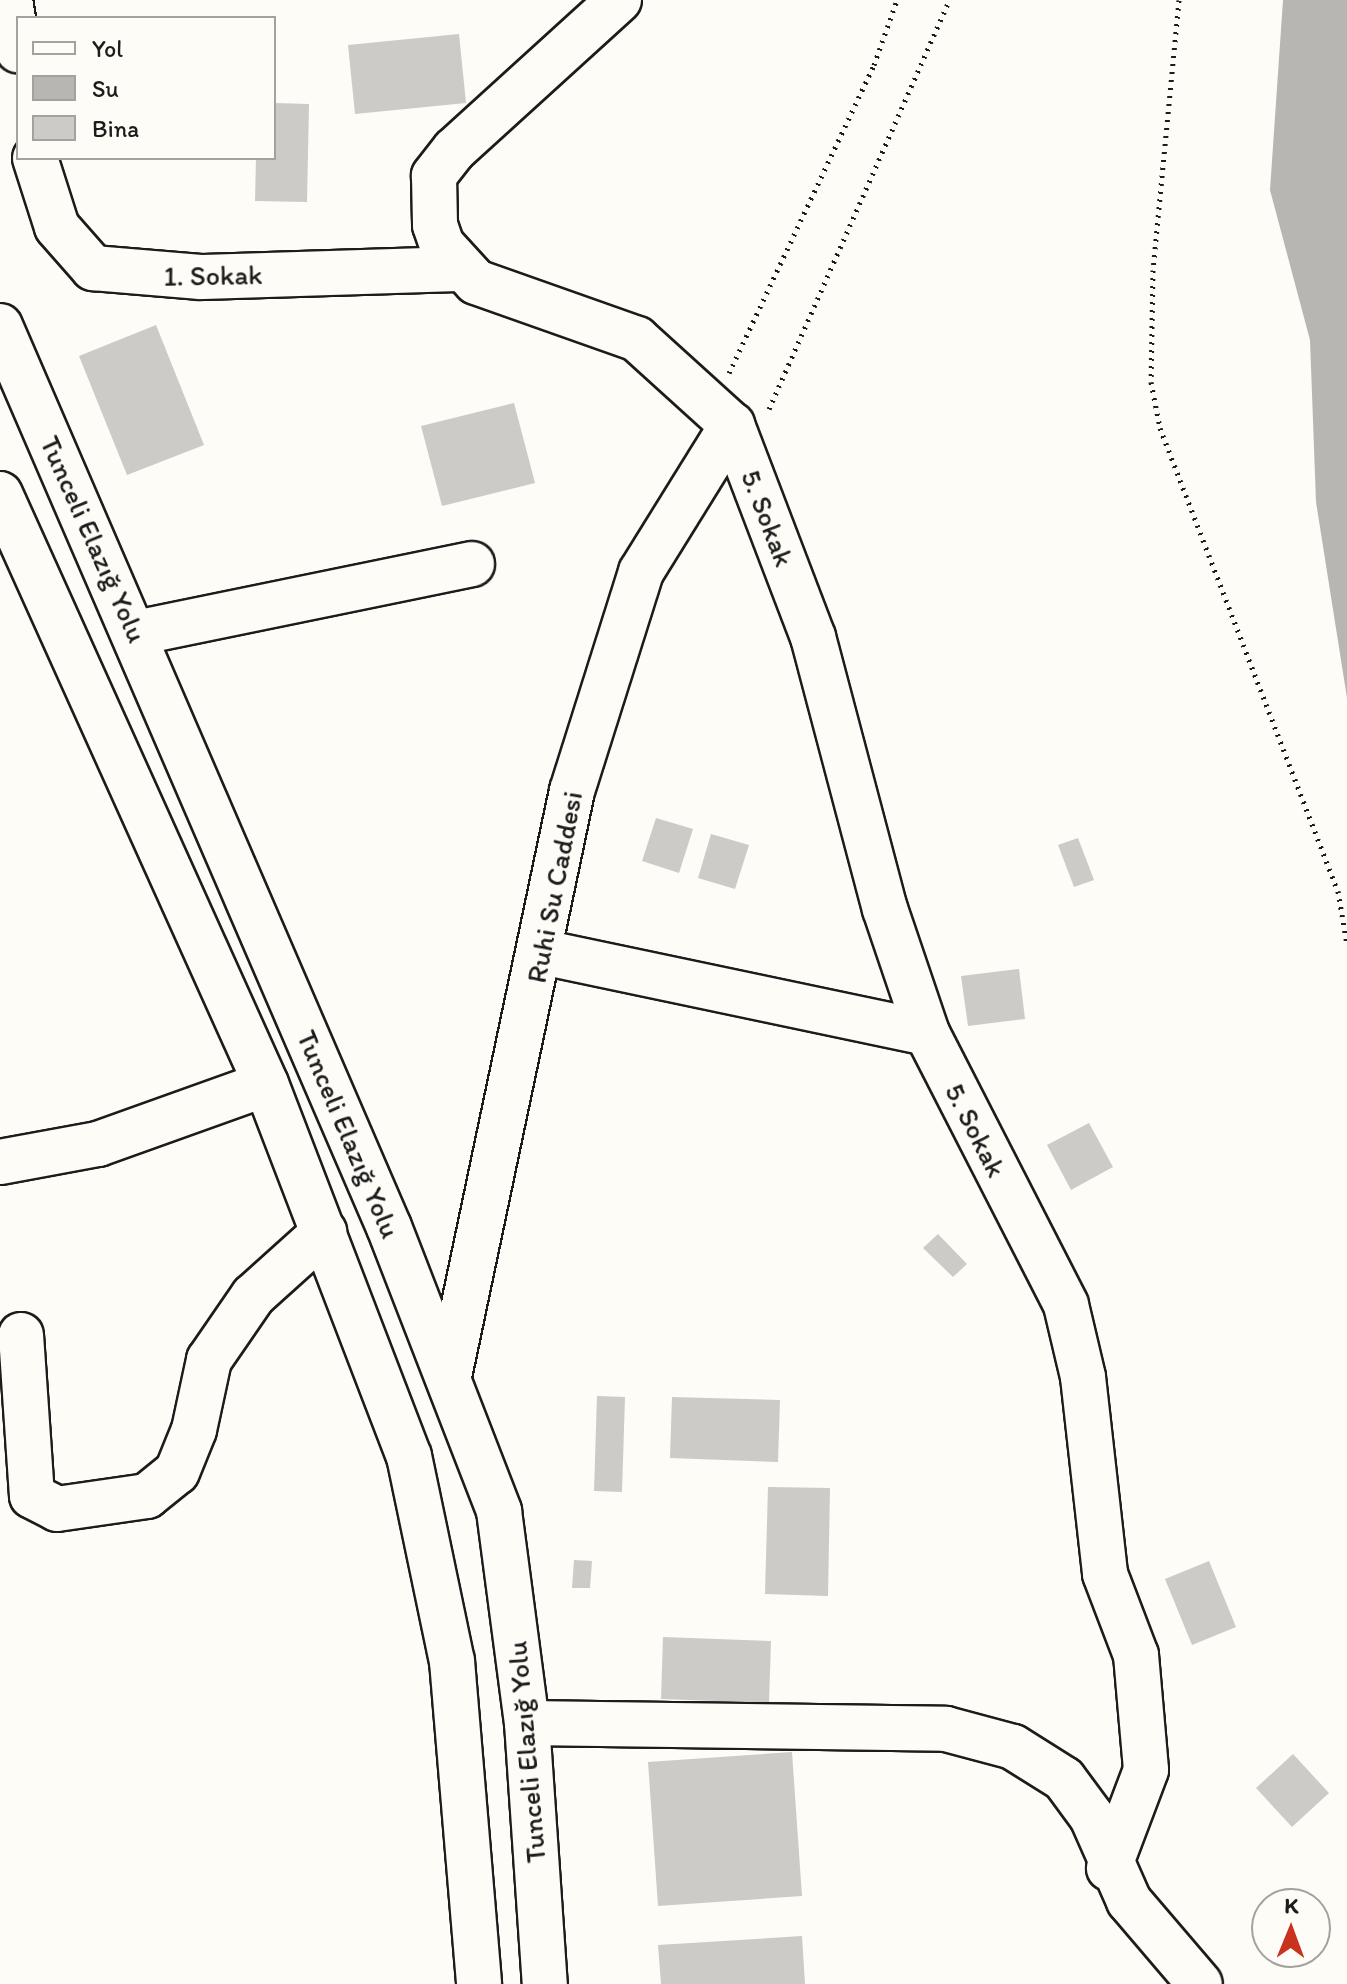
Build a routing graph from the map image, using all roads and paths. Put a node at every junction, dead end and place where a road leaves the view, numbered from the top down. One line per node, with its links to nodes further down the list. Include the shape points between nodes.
1 (10, 0): 6 (street)
2 (619, 0): 8 (street, via 506,99 434,176 435,225)
3 (897, 0): 10 (path)
4 (949, 0): 10 (path)
5 (1179, 0): 14 (path, via 1153,270 1151,382 1160,428 1338,891)
6 (16, 38)
7 (36, 160): 8 (street, 1. Sokak, via 57,227 93,268 201,277)
8 (460, 269): 10 (street, via 476,282 637,339)
9 (0, 326): 13 (street, Tunceli Elazığ Yolu)
10 (731, 429): 15 (street, Ruhi Su Caddesi, via 641,572 572,791); 16 (street, 5. Sokak, via 813,637 885,909)
11 (0, 494): 17 (street, Tunceli Elazığ Yolu)
12 (472, 564): 13 (street)
13 (136, 633): 21 (street, Tunceli Elazığ Yolu)
14 (1347, 944)
15 (542, 952): 16 (street); 21 (street, Ruhi Su Caddesi)
16 (927, 1033): 23 (street, 5. Sokak, via 1066,1305 1083,1377 1105,1574 1136,1655 1146,1770)
17 (266, 1084): 18 (street, via 98,1144); 19 (street, Tunceli Elazığ Yolu)
18 (0, 1162)
19 (324, 1232): 20 (street, via 253,1296 209,1360 194,1430 177,1472 147,1496 57,1509 32,1496); 25 (street, Tunceli Elazığ Yolu, via 409,1456 433,1549 462,1744)
20 (21, 1335)
21 (449, 1376): 22 (street, Tunceli Elazığ Yolu, via 499,1511)
22 (527, 1723): 23 (street, via 960,1733 1013,1747 1064,1779 1092,1817); 26 (street, Tunceli Elazığ Yolu)
23 (1109, 1868): 24 (street)
24 (1195, 1982)
25 (479, 1984)
26 (545, 1984)

